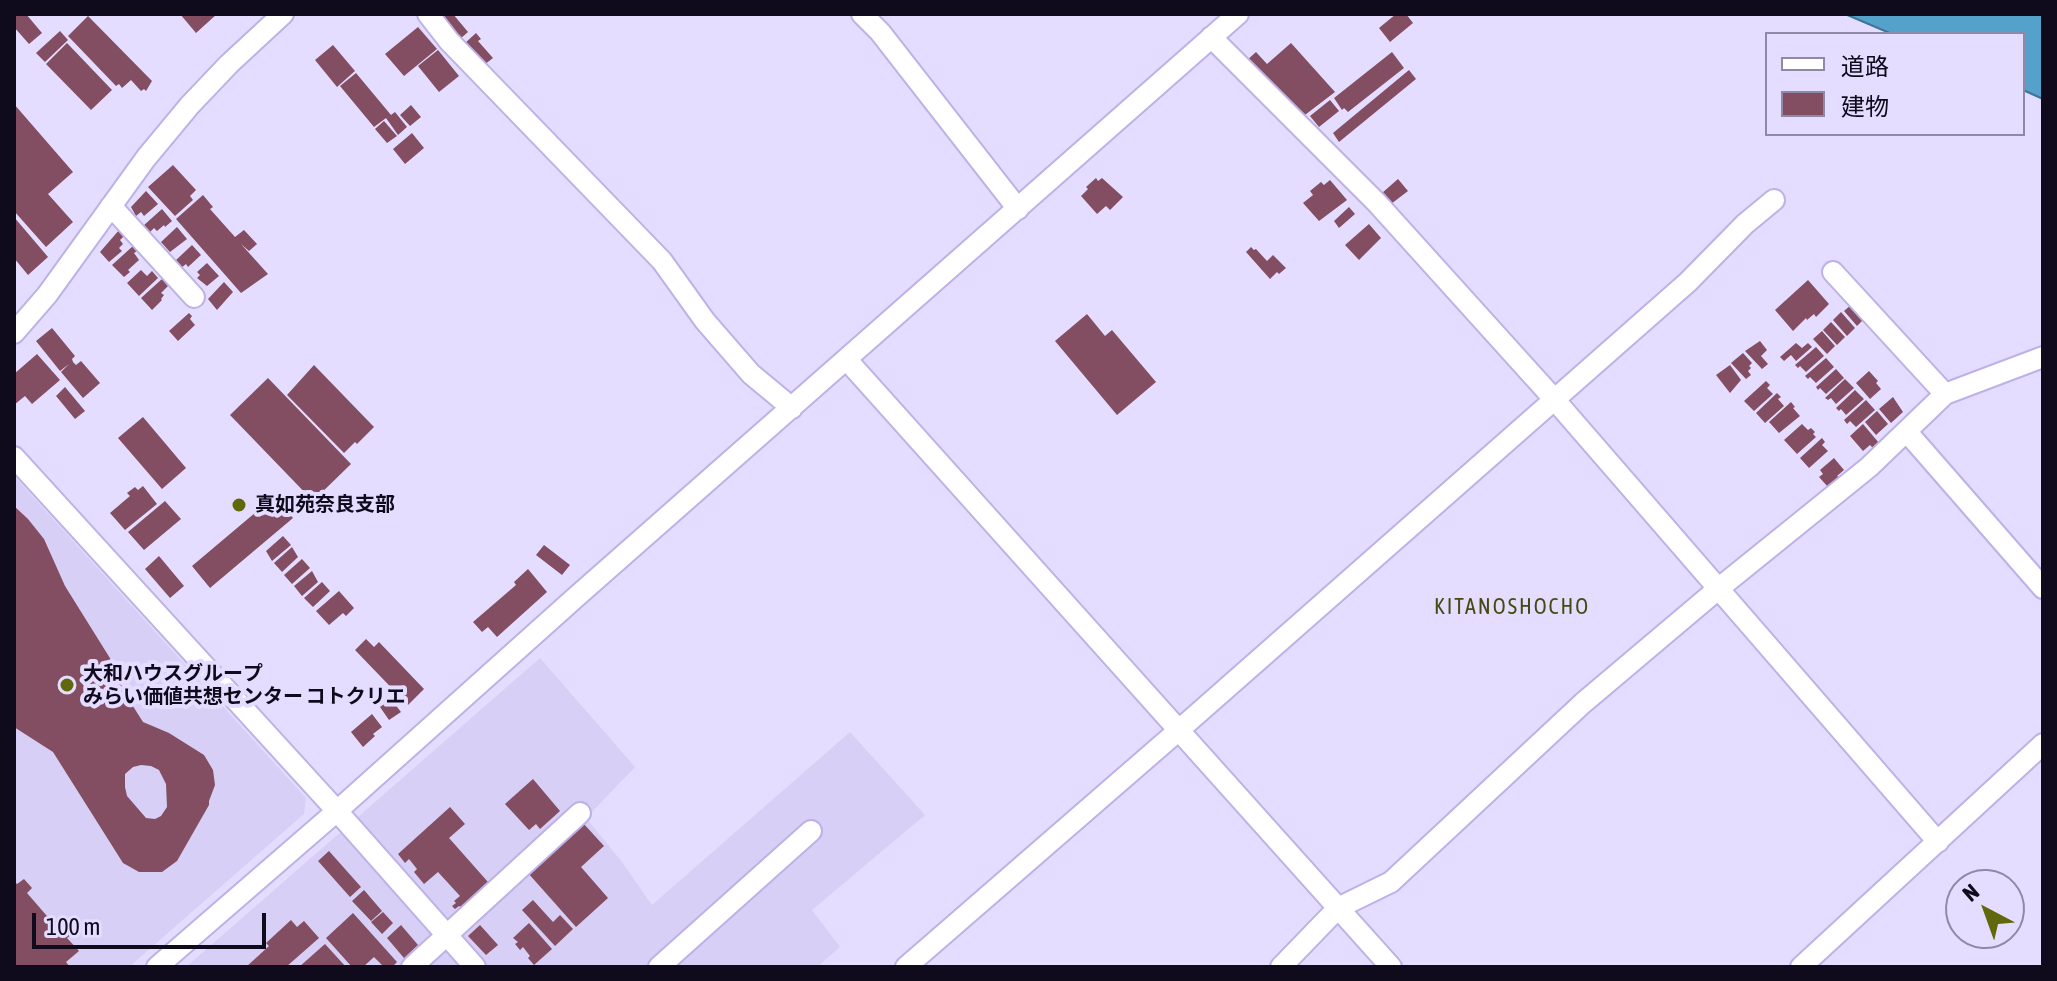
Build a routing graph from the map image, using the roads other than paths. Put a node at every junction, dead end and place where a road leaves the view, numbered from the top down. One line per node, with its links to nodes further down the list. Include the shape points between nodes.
1 (283, 14): 7 (street, via 190,105)
2 (428, 14): 16 (street, via 662,261 751,374)
3 (862, 14): 8 (street)
4 (1238, 14): 5 (street)
5 (1211, 37): 8 (street); 15 (street, via 1377,203)
6 (1774, 200): 15 (street)
7 (111, 206): 10 (street); 11 (street)
8 (1018, 209): 13 (street)
9 (1833, 272): 14 (street)
10 (194, 297)
11 (14, 333)
12 (2043, 357): 14 (street)
13 (847, 360): 16 (street); 21 (street)
14 (1945, 394): 17 (street)
15 (1554, 399): 20 (street); 21 (street)
16 (792, 408): 23 (street)
17 (1907, 432): 19 (street); 20 (street)
18 (14, 457): 23 (street)
19 (2043, 588)
20 (1718, 589): 26 (street); 27 (street, via 1583,703 1391,882)
21 (1179, 730): 27 (street); 33 (street)
22 (2043, 744): 26 (street)
23 (337, 811): 28 (street); 29 (street)
24 (580, 813): 28 (street)
25 (811, 831): 32 (street)
26 (1938, 842): 36 (street)
27 (1338, 908): 34 (street); 35 (street)
28 (447, 936): 30 (street); 31 (street)
29 (157, 967)
30 (412, 967)
31 (475, 967)
32 (659, 967)
33 (906, 967)
34 (1281, 967)
35 (1391, 967)
36 (1801, 967)

